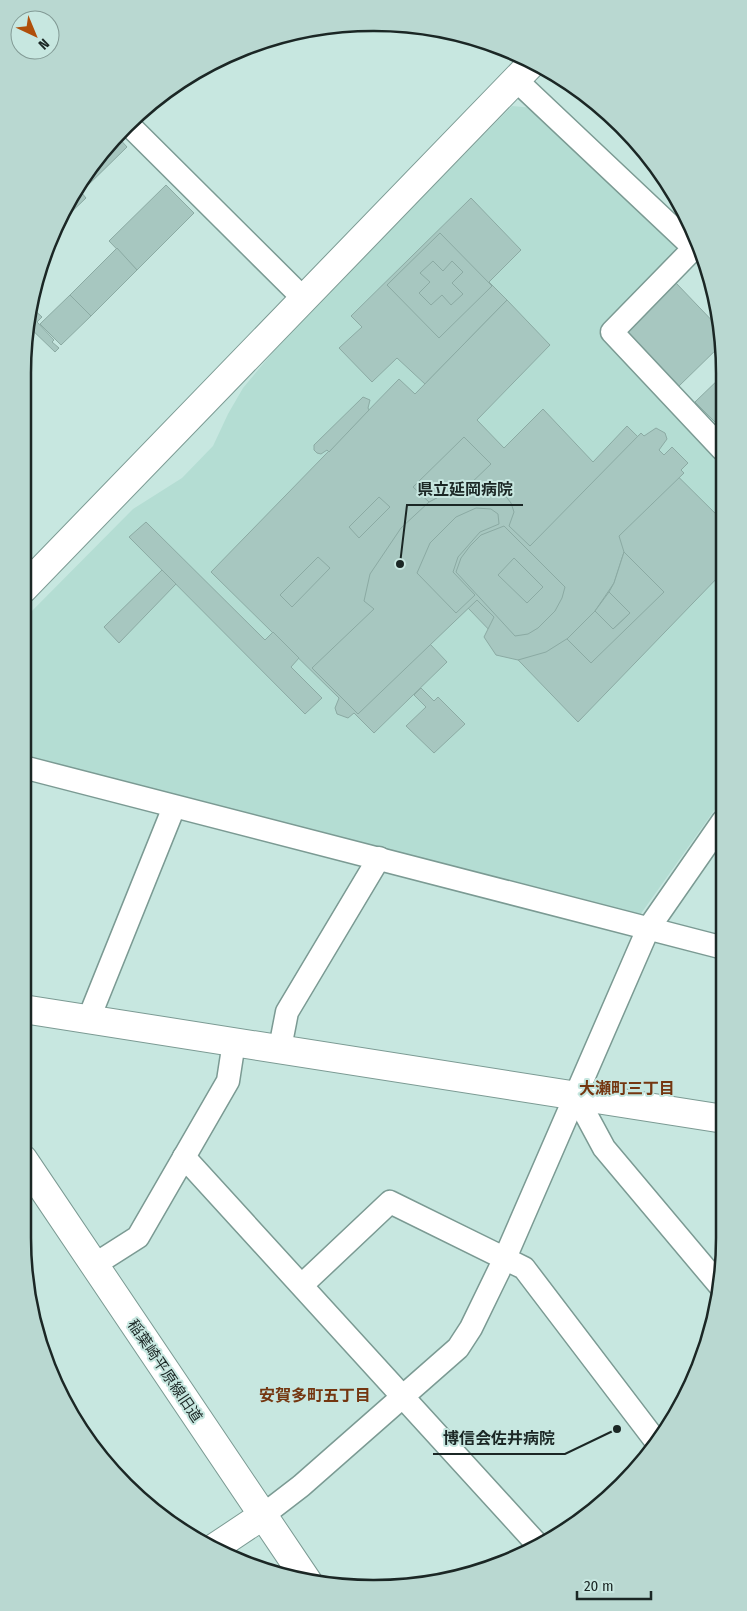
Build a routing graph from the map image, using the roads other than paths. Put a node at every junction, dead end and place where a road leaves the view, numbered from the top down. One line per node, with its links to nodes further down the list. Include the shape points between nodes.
1 (524, 72): 3 (street); 5 (street)
2 (133, 129): 5 (street)
3 (688, 239)
4 (693, 250): 6 (street, via 612,332)
5 (304, 299): 7 (street)
6 (716, 443)
7 (31, 580)
8 (31, 769): 9 (street)
9 (174, 807): 11 (street); 15 (street)
10 (716, 831): 12 (street)
11 (379, 858): 12 (street); 17 (street, via 287,1012)
12 (648, 929): 13 (street); 18 (street)
13 (716, 946)
14 (31, 1010): 15 (street)
15 (89, 1018): 16 (street)
16 (234, 1042): 17 (street); 20 (street, via 228,1081)
17 (280, 1048): 18 (street)
18 (576, 1096): 19 (street); 22 (street); 24 (street, via 604,1148)
19 (716, 1118)
20 (184, 1157): 23 (street, via 138,1237); 25 (street)
21 (31, 1172): 23 (street, 稲葉崎平原線旧道)
22 (514, 1263): 25 (street, via 390,1202); 26 (street, via 458,1348); 27 (street)
23 (94, 1265): 28 (street, 稲葉崎平原線旧道)
24 (713, 1278)
25 (302, 1285): 26 (street)
26 (403, 1395): 28 (street, via 301,1486); 29 (street)
27 (652, 1436)
28 (262, 1516): 30 (street); 31 (street, 稲葉崎平原線旧道)
29 (533, 1540)
30 (221, 1543)
31 (301, 1572)

